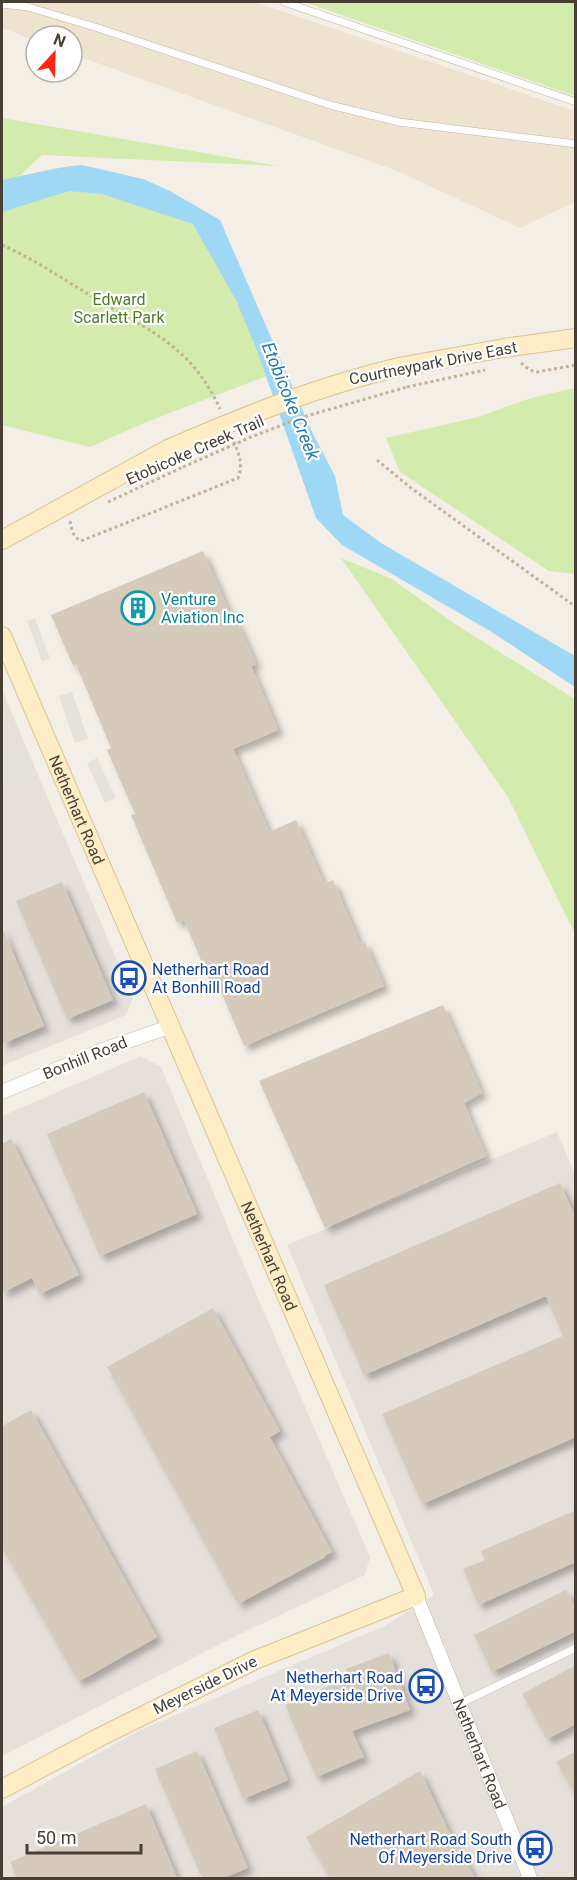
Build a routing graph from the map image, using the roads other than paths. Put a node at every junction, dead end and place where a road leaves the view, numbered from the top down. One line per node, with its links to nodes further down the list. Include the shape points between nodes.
1 (284, 2): 3 (lane)
2 (2, 4): 4 (lane, via 95,27 341,108 399,122)
3 (576, 102)
4 (576, 144)
5 (576, 338): 6 (street, Courtneypark Drive East, bridge, via 399,367 354,377 269,406 168,449)
6 (2, 540)
7 (2, 636): 8 (street, Netherhart Road)
8 (169, 1027): 9 (street, Bonhill Road); 10 (street, Netherhart Road)
9 (2, 1092)
10 (416, 1596): 12 (street, Netherhart Road); 13 (street, Meyerside Drive, via 255,1660)
11 (576, 1648): 12 (lane)
12 (459, 1704): 14 (street, Netherhart Road)
13 (2, 1790)
14 (530, 1878)

